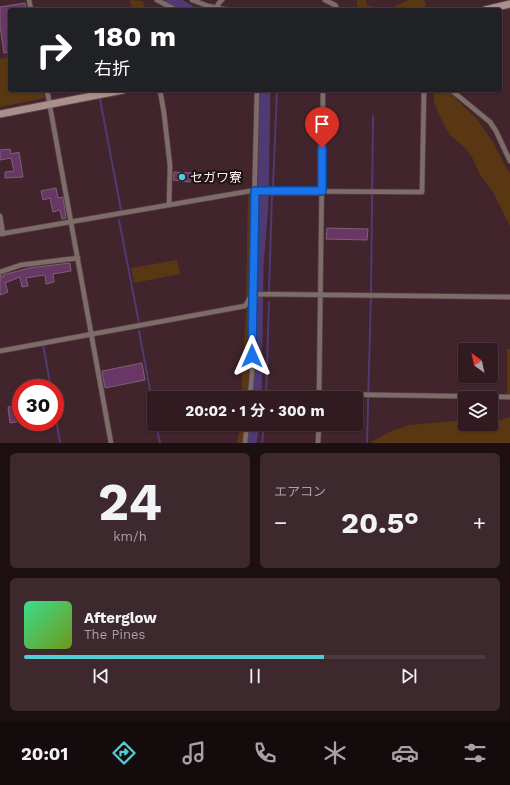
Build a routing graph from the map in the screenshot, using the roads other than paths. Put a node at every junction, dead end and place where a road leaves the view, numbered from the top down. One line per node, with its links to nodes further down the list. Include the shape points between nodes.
1 (157, 0): 6 (street)
2 (192, 0): 7 (street)
3 (222, 0): 7 (street)
4 (325, 0): 8 (street)
5 (510, 4): 9 (main road)
6 (172, 8)
7 (217, 8)
8 (337, 8)
9 (493, 8)
10 (47, 92): 17 (street)
11 (113, 92): 17 (main road)
12 (160, 92): 22 (street, via 170,166)
13 (257, 92): 20 (street)
14 (323, 92): 21 (street)
15 (424, 92): 21 (street, via 422,192)
16 (453, 92): 19 (street, via 490,122)
17 (50, 104): 18 (main road); 24 (street)
18 (0, 114)
19 (510, 161)
20 (256, 191): 21 (street); 22 (street); 28 (street)
21 (322, 191): 29 (street)
22 (169, 205): 24 (street)
23 (0, 216): 25 (street)
24 (71, 222): 25 (street); 26 (street)
25 (1, 234)
26 (78, 258): 27 (street, via 21,264); 31 (street)
27 (0, 272)
28 (253, 294): 29 (street); 31 (street, via 245,306); 33 (street)
29 (321, 294): 30 (street); 34 (street)
30 (510, 297)
31 (91, 335): 32 (street); 39 (street)
32 (0, 350)
33 (251, 391)
34 (319, 391)
35 (363, 395): 36 (street)
36 (510, 397)
37 (246, 431): 40 (street)
38 (319, 431): 41 (street)
39 (110, 443)
40 (245, 443)
41 (318, 443)

